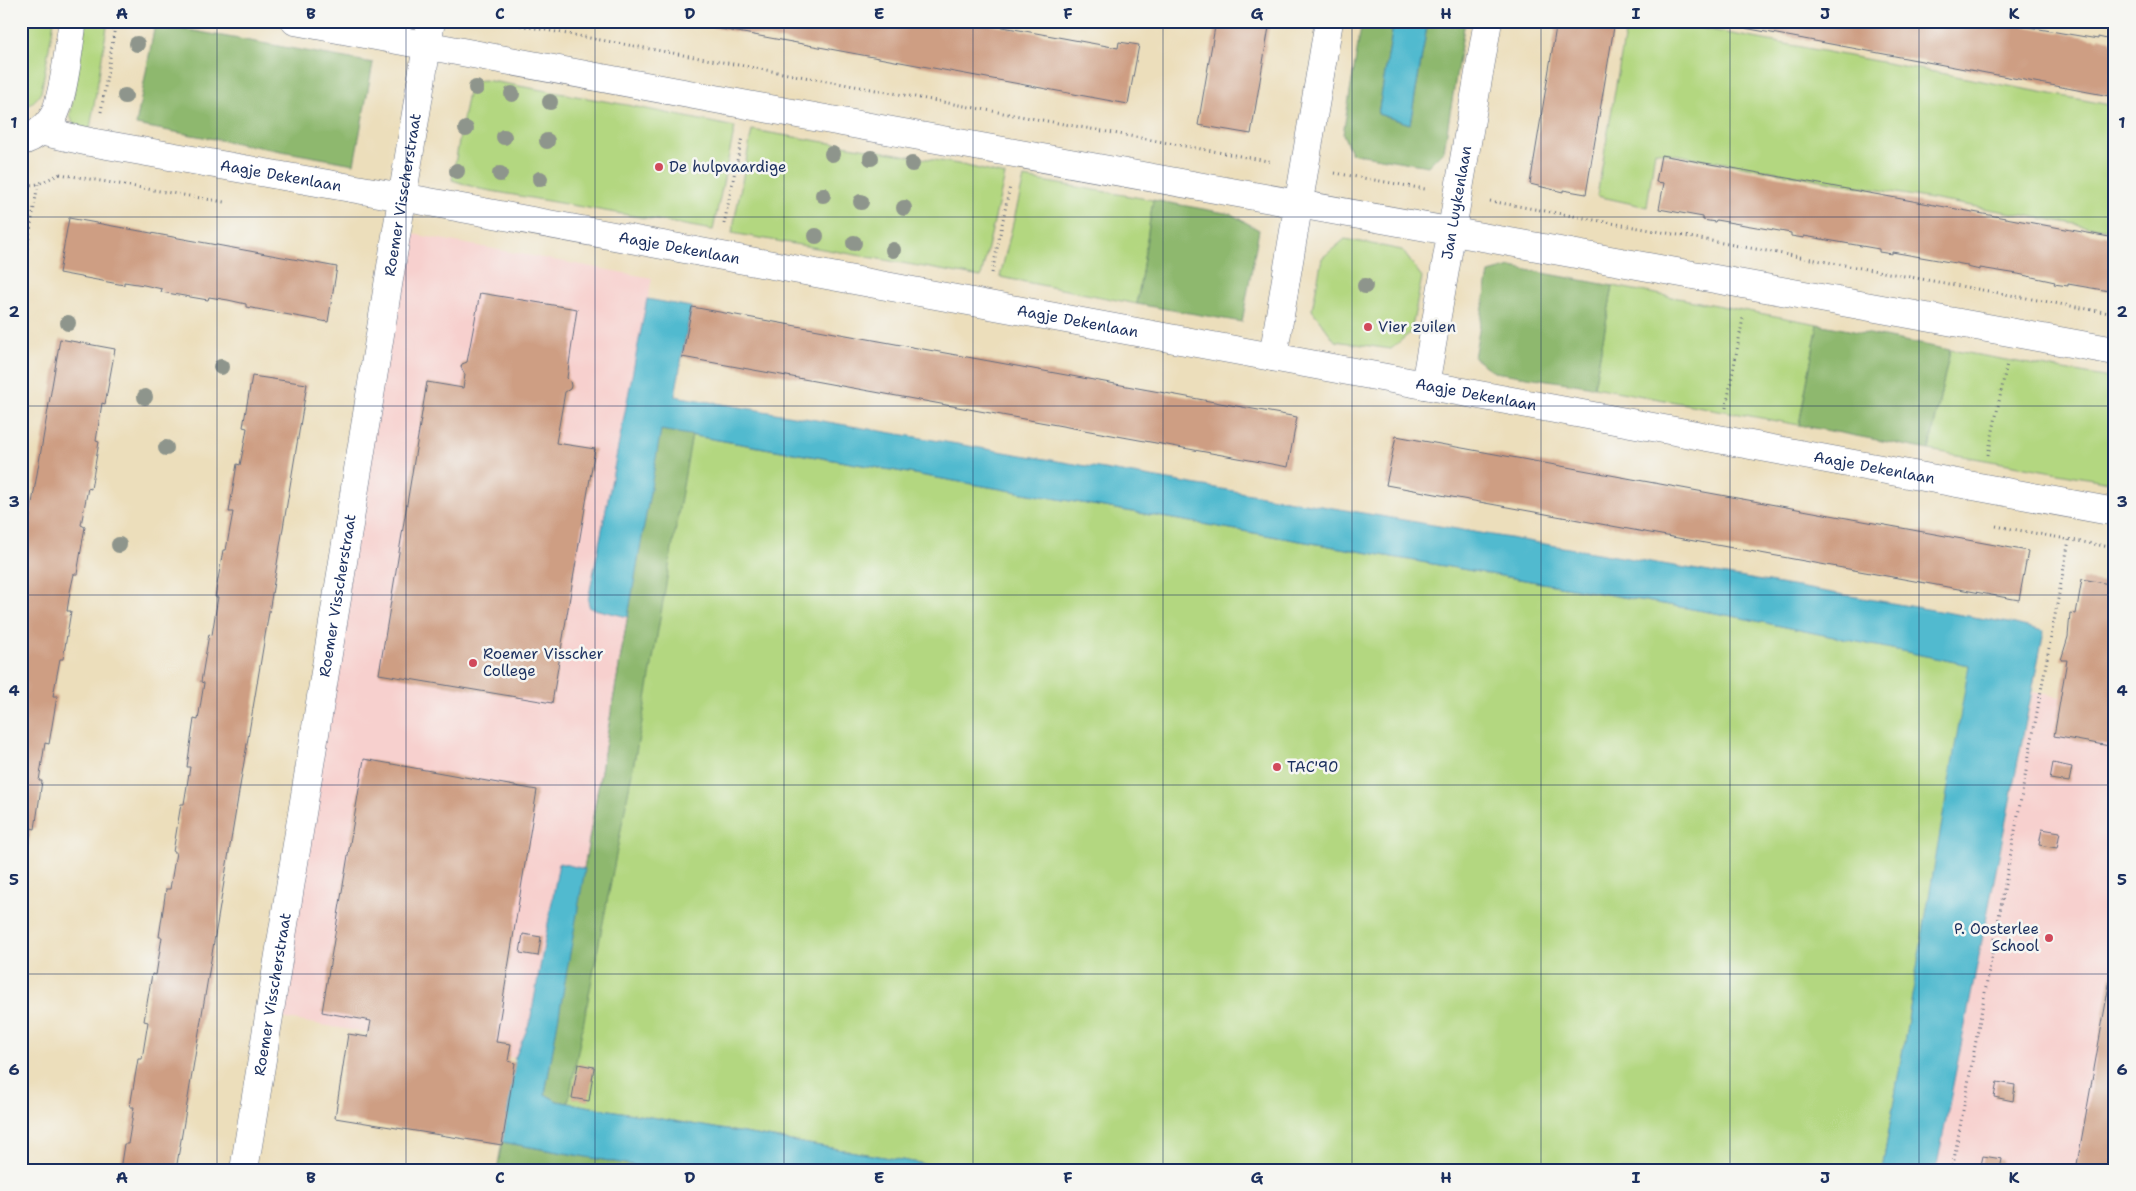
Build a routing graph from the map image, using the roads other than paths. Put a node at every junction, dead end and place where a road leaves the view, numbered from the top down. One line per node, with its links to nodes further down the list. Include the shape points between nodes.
1 (73, 21): 6 (street, via 57,110)
2 (295, 21): 5 (street)
3 (1329, 21): 8 (street)
4 (1488, 21): 9 (street, Jan Luykenlaan)
5 (429, 34): 7 (street, Roemer Visscherstraat); 8 (street, via 748,105)
6 (31, 136): 7 (street, Aagje Dekenlaan, via 90,142)
7 (402, 197): 11 (street, Aagje Dekenlaan); 14 (street, Roemer Visscherstraat)
8 (1299, 204): 9 (street); 11 (street)
9 (1450, 231): 10 (street); 12 (street, Jan Luykenlaan)
10 (2115, 350)
11 (1273, 357): 12 (street, Aagje Dekenlaan)
12 (1425, 385): 13 (street, Aagje Dekenlaan)
13 (2115, 512)
14 (245, 1170)

